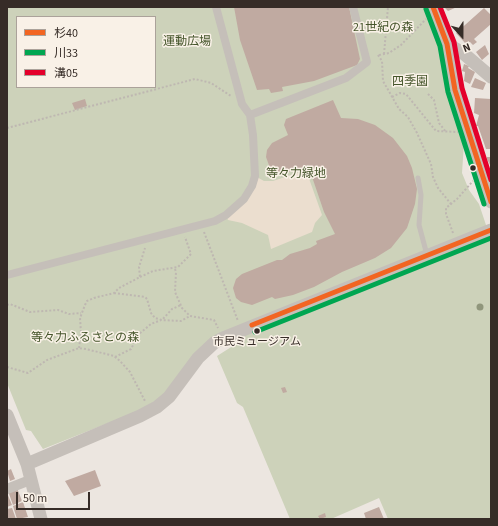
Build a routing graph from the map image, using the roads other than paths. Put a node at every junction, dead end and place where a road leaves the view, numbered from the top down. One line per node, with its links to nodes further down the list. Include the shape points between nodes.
1 (216, 7): 6 (street, via 242,104)
2 (353, 7): 6 (street, via 367,62 346,78)
3 (434, 9): 4 (street)
4 (447, 44): 5 (street, via 463,53); 8 (street, via 455,90)
5 (491, 77)
6 (250, 115): 11 (street, via 255,166 252,186 244,199 226,215 201,225)
7 (418, 178): 10 (lane, via 421,195 419,225)
8 (491, 202)
9 (491, 230): 10 (street)
10 (427, 256): 14 (street, via 242,330 214,344 198,358 169,397 157,407)
11 (7, 275)
12 (7, 415): 13 (street)
13 (11, 438): 14 (street)
14 (27, 464): 15 (street)
15 (30, 480): 16 (street); 17 (street)
16 (7, 489)
17 (39, 518)

